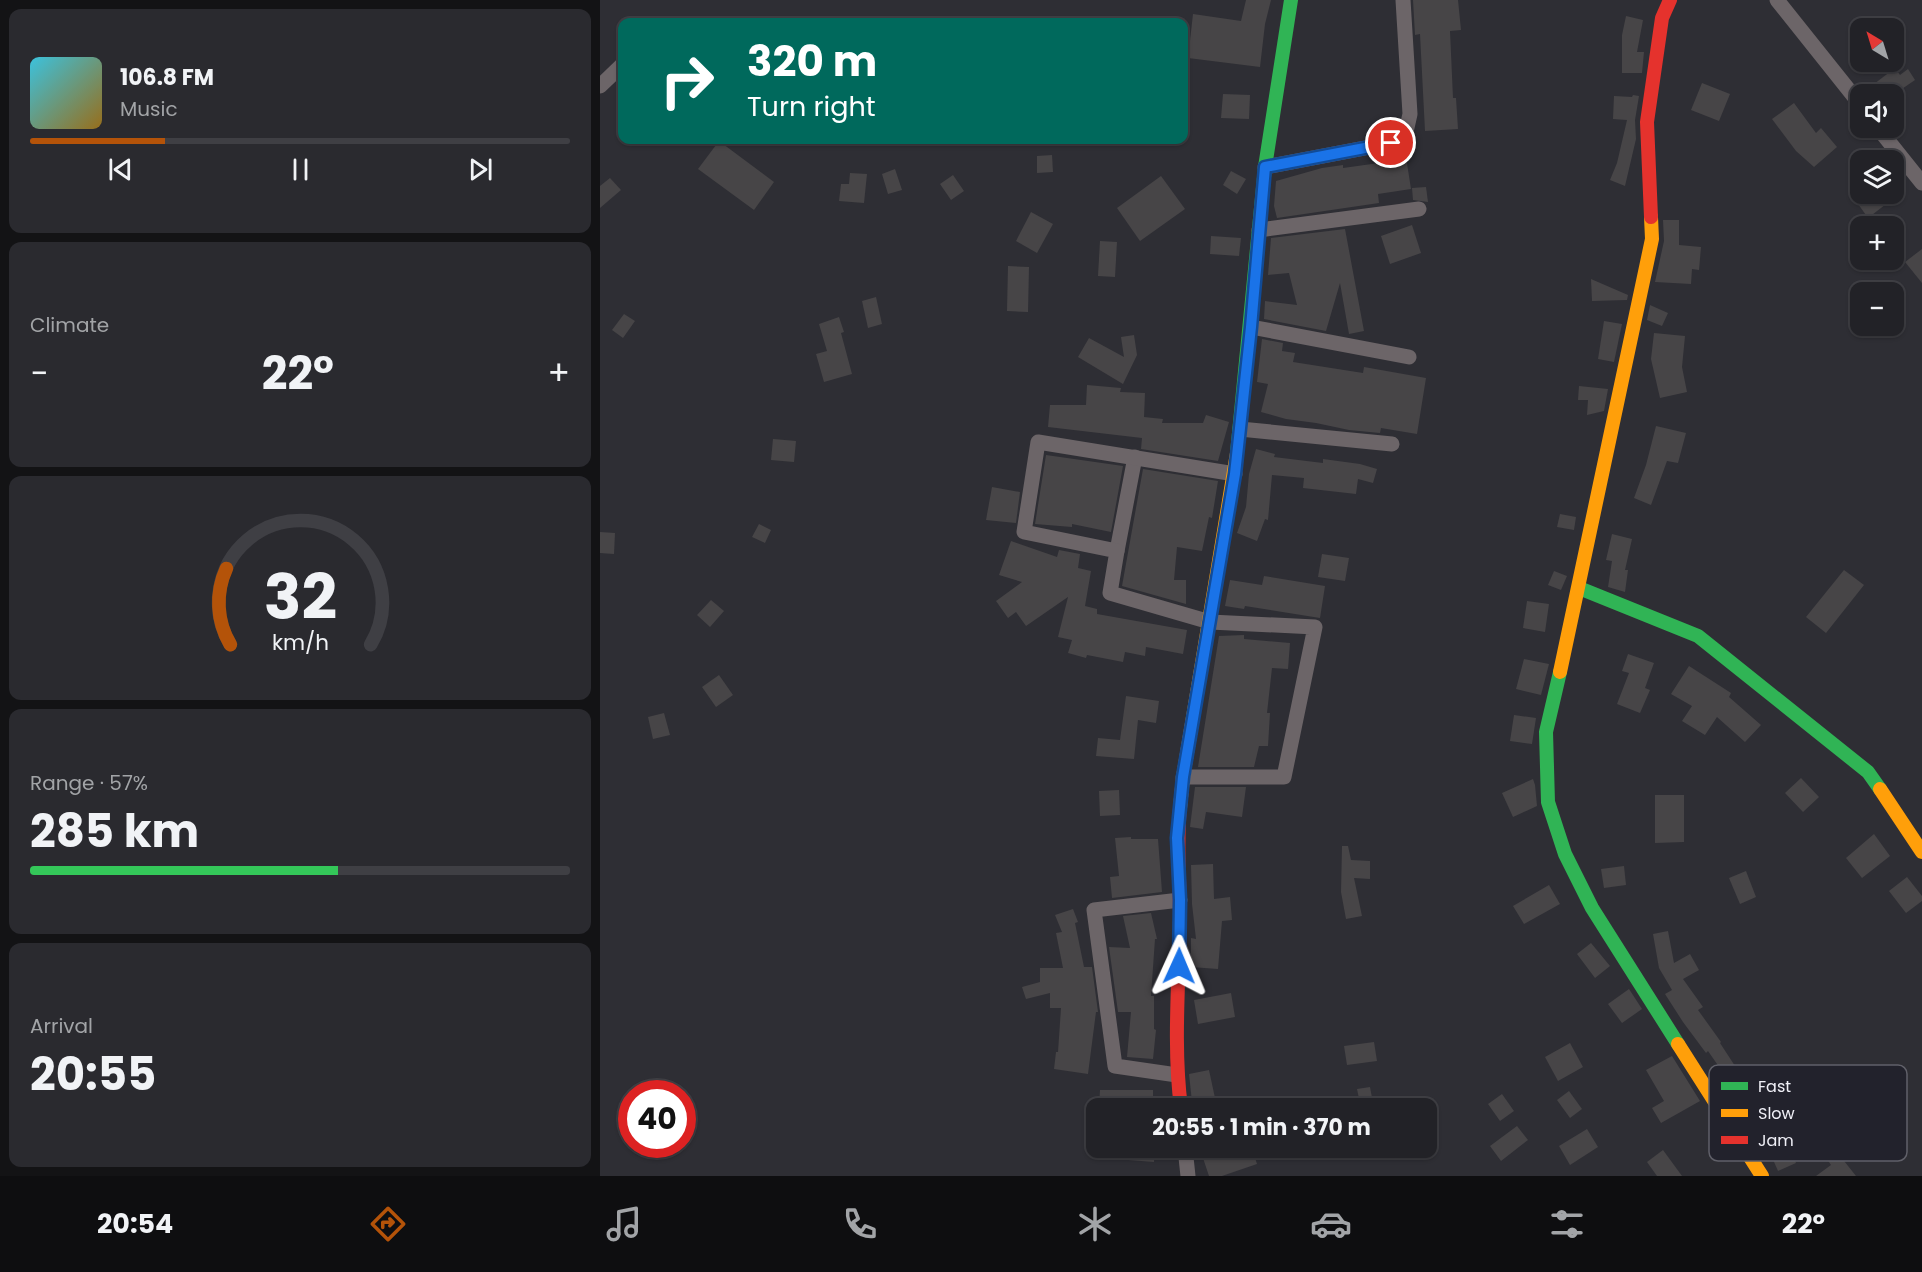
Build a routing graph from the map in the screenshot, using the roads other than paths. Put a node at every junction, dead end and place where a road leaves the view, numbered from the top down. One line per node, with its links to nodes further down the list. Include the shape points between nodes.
1 (1292, 0): 9 (street)
2 (1403, 0): 9 (street, via 1410,114 1406,132 1391,143)
3 (1670, 0): 20 (street, via 1662,18 1647,122 1652,239)
4 (1777, 0): 7 (street)
5 (618, 69): 6 (street)
6 (600, 86)
7 (1850, 91)
8 (1886, 138): 10 (street)
9 (1265, 167): 12 (street)
10 (1922, 183)
11 (1419, 209): 12 (street)
12 (1258, 230): 13 (street)
13 (1251, 327): 14 (street); 15 (street)
14 (1409, 357)
15 (1240, 429): 16 (street); 18 (street)
16 (1392, 444)
17 (1135, 457): 18 (street); 19 (street); 19 (street, via 1038,442 1024,532)
18 (1235, 474): 21 (street)
19 (1116, 550): 21 (street, via 1110,593)
20 (1579, 588): 23 (street, via 1698,636 1868,772); 26 (street, via 1546,732 1548,802 1564,854 1592,908)
21 (1210, 622): 22 (street); 22 (street, via 1315,627 1284,777)
22 (1183, 777): 24 (street, via 1177,838)
23 (1922, 852)
24 (1180, 900): 25 (street); 25 (street, via 1094,910 1114,1066)
25 (1177, 1075): 27 (street)
26 (1709, 1092)
27 (1180, 1098)
28 (1186, 1158): 30 (street)
29 (1752, 1161): 31 (street)
30 (1188, 1176)
31 (1762, 1176)

